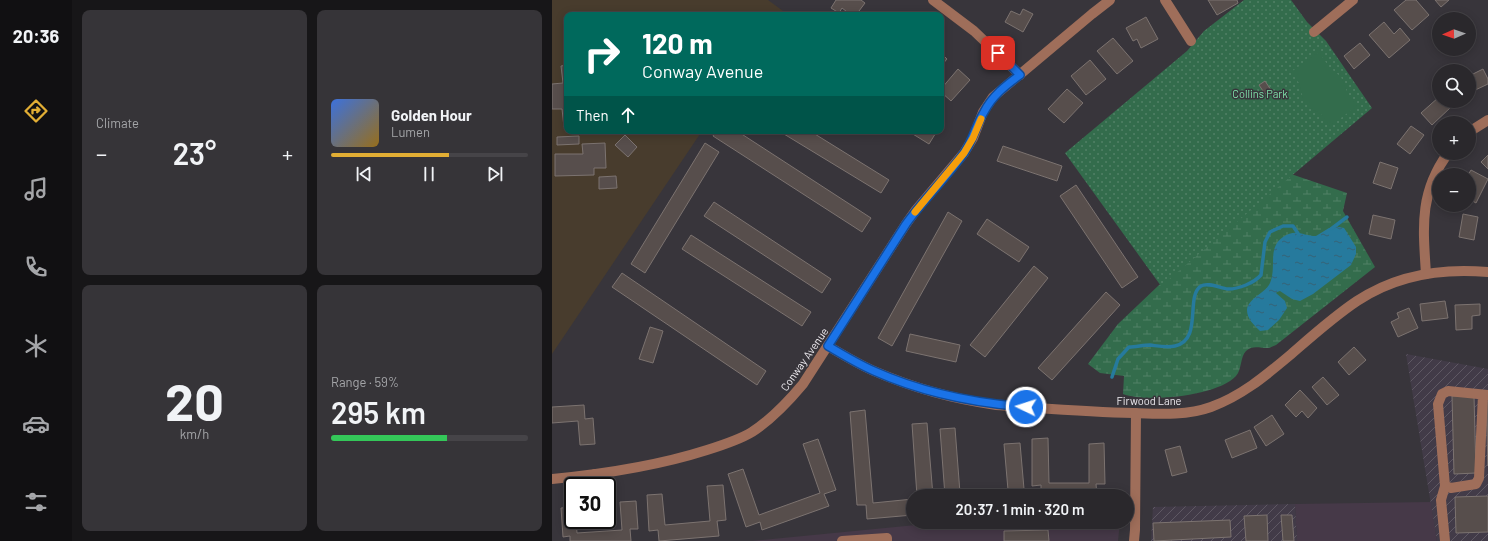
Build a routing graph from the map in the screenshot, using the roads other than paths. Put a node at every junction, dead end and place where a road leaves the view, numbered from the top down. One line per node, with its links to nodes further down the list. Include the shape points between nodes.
1 (933, 0): 7 (street, via 974,31)
2 (1110, 0): 7 (street, Conway Avenue)
3 (1165, 0): 6 (street)
4 (1353, 0): 5 (street)
5 (1314, 32)
6 (1191, 41)
7 (1020, 75): 13 (street, Conway Avenue, via 993,97 964,153 906,224)
8 (1488, 120): 9 (street)
9 (1476, 128)
10 (1444, 160): 12 (street, via 1426,200 1423,221)
11 (1488, 272): 12 (street, Firwood Lane, via 1449,271)
12 (1426, 274): 15 (street, Firwood Lane, via 1394,283 1358,300 1259,381 1230,399 1188,412)
13 (828, 346): 15 (street, Firwood Lane, via 874,371 943,395 996,405); 16 (street, Conway Avenue, via 803,384 786,404 751,433 731,442 672,460)
14 (1485, 395): 19 (street, via 1479,478 1476,484 1450,488); 19 (street, via 1448,390 1442,394 1438,404)
15 (1136, 413): 23 (street)
16 (595, 474): 17 (street); 18 (street, Conway Avenue)
17 (595, 477)
18 (552, 479)
19 (1445, 486): 24 (street, via 1441,500)
20 (854, 540): 21 (street); 22 (street, via 887,538)
21 (842, 541)
22 (887, 541)
23 (1134, 541)
24 (1445, 541)

